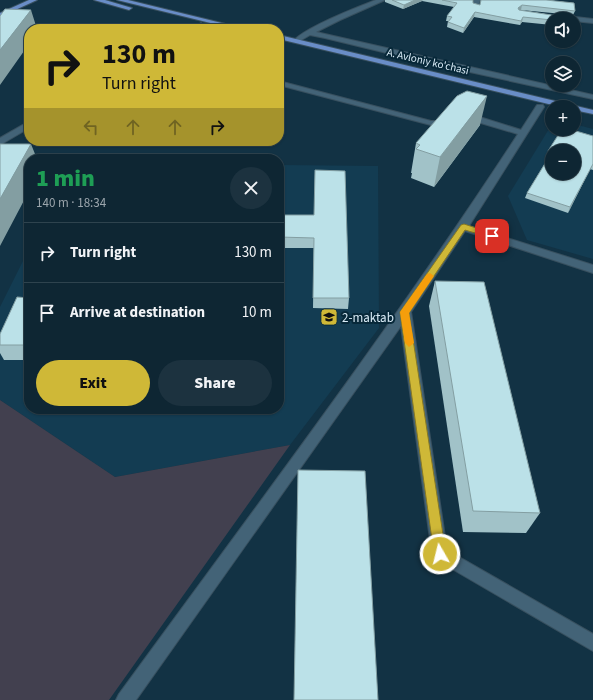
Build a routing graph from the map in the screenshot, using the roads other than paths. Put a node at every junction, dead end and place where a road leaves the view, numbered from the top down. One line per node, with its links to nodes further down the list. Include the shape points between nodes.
1 (16, 0): 7 (main road)
2 (34, 0): 9 (main road)
3 (97, 0): 12 (main road)
4 (120, 0): 13 (main road)
5 (382, 0): 14 (street, via 359,8)
6 (477, 0): 8 (street)
7 (0, 7)
8 (476, 7)
9 (0, 15)
10 (581, 20): 11 (street)
11 (593, 21)
12 (197, 24)
13 (222, 24)
14 (308, 33): 16 (street); 19 (street)
15 (284, 38): 16 (main road, A. Avloniy ko'chasi)
16 (296, 41): 20 (main road, A. Avloniy ko'chasi)
17 (284, 45): 21 (main road, A. Avloniy ko'chasi)
18 (284, 84): 28 (street, via 431,123 441,124 457,117)
19 (593, 97)
20 (545, 100)
21 (545, 108)
22 (545, 109): 28 (street)
23 (581, 109): 24 (main road, A. Avloniy ko'chasi)
24 (593, 112)
25 (581, 116): 26 (main road)
26 (593, 119)
27 (24, 128): 29 (street)
28 (523, 133): 30 (street)
29 (0, 142)
30 (464, 227): 31 (street); 32 (street)
31 (593, 269)
32 (405, 312): 33 (street, via 440,554); 34 (street)
33 (593, 643)
34 (125, 700)

